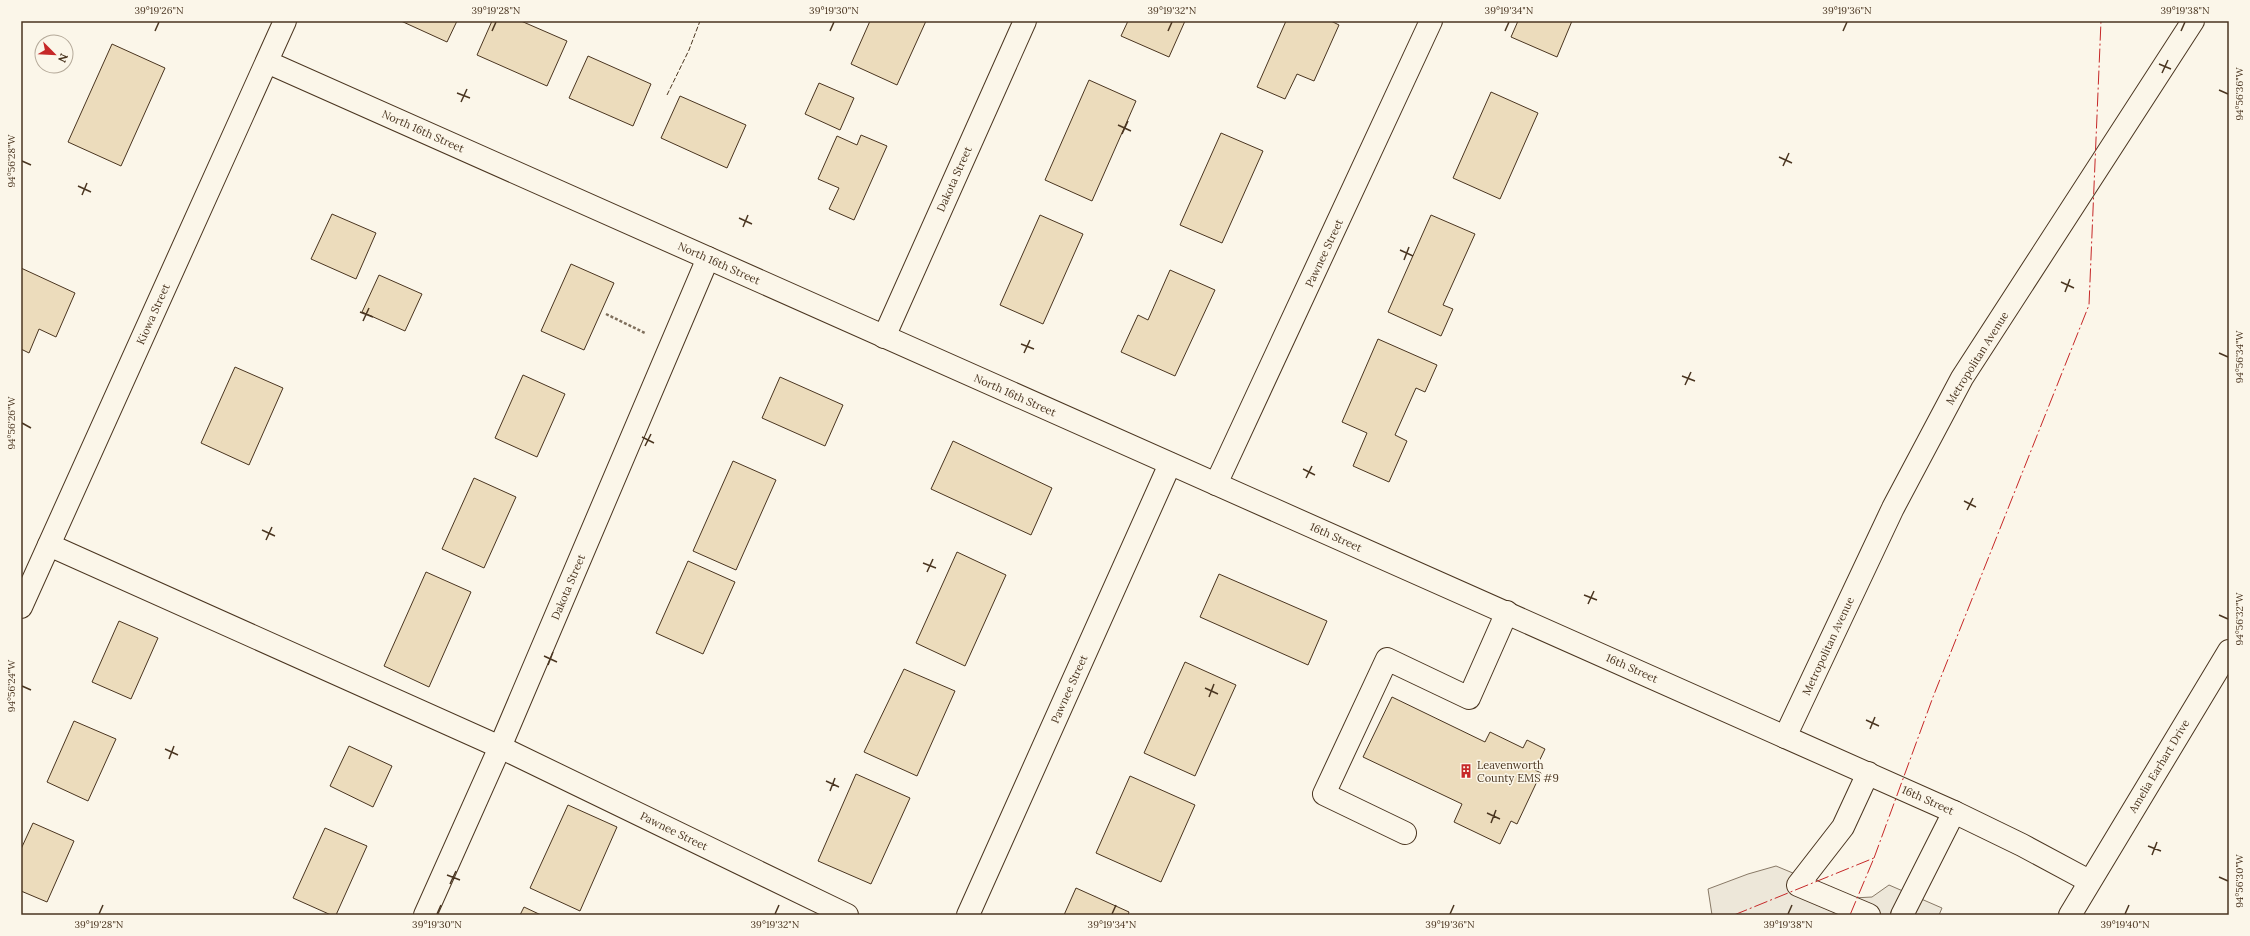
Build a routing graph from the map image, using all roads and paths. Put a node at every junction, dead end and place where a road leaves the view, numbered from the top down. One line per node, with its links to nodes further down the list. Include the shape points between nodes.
1 (286, 21): 5 (main road, Kiowa Street)
2 (1025, 21): 8 (main road, Dakota Street)
3 (1431, 21): 11 (main road, Pawnee Street)
4 (2193, 21): 16 (main road, Metropolitan Avenue, via 1962,378 1894,508)
5 (267, 62): 6 (main road, North 16th Street); 12 (main road, Kiowa Street)
6 (708, 258): 8 (main road, North 16th Street); 9 (main road, Dakota Street)
7 (606, 314): 9 (path)
8 (884, 337): 10 (main road, North 16th Street)
9 (671, 345): 17 (main road, Dakota Street)
10 (1170, 464): 11 (main road, 16th Street); 24 (main road, Pawnee Street)
11 (1216, 484): 14 (main road, 16th Street)
12 (49, 545): 13 (main road, Kiowa Street); 17 (main road, Pawnee Street)
13 (21, 607)
14 (1507, 612): 16 (main road, 16th Street); 20 (main road, via 1469,698 1387,659 1324,794)
15 (2229, 651): 21 (main road, Amelia Earhart Drive)
16 (1785, 737): 18 (main road, 16th Street)
17 (500, 746): 22 (main road, Dakota Street); 23 (main road, Pawnee Street)
18 (1868, 773): 19 (main road, 16th Street); 25 (main road, via 1843,827 1798,885)
19 (1954, 812): 21 (main road, 16th Street); 26 (main road)
20 (1405, 833)
21 (2089, 881): 27 (main road, Amelia Earhart Drive)
22 (425, 915)
23 (847, 915)
24 (968, 915)
25 (1868, 915)
26 (1902, 915)
27 (2070, 915)

